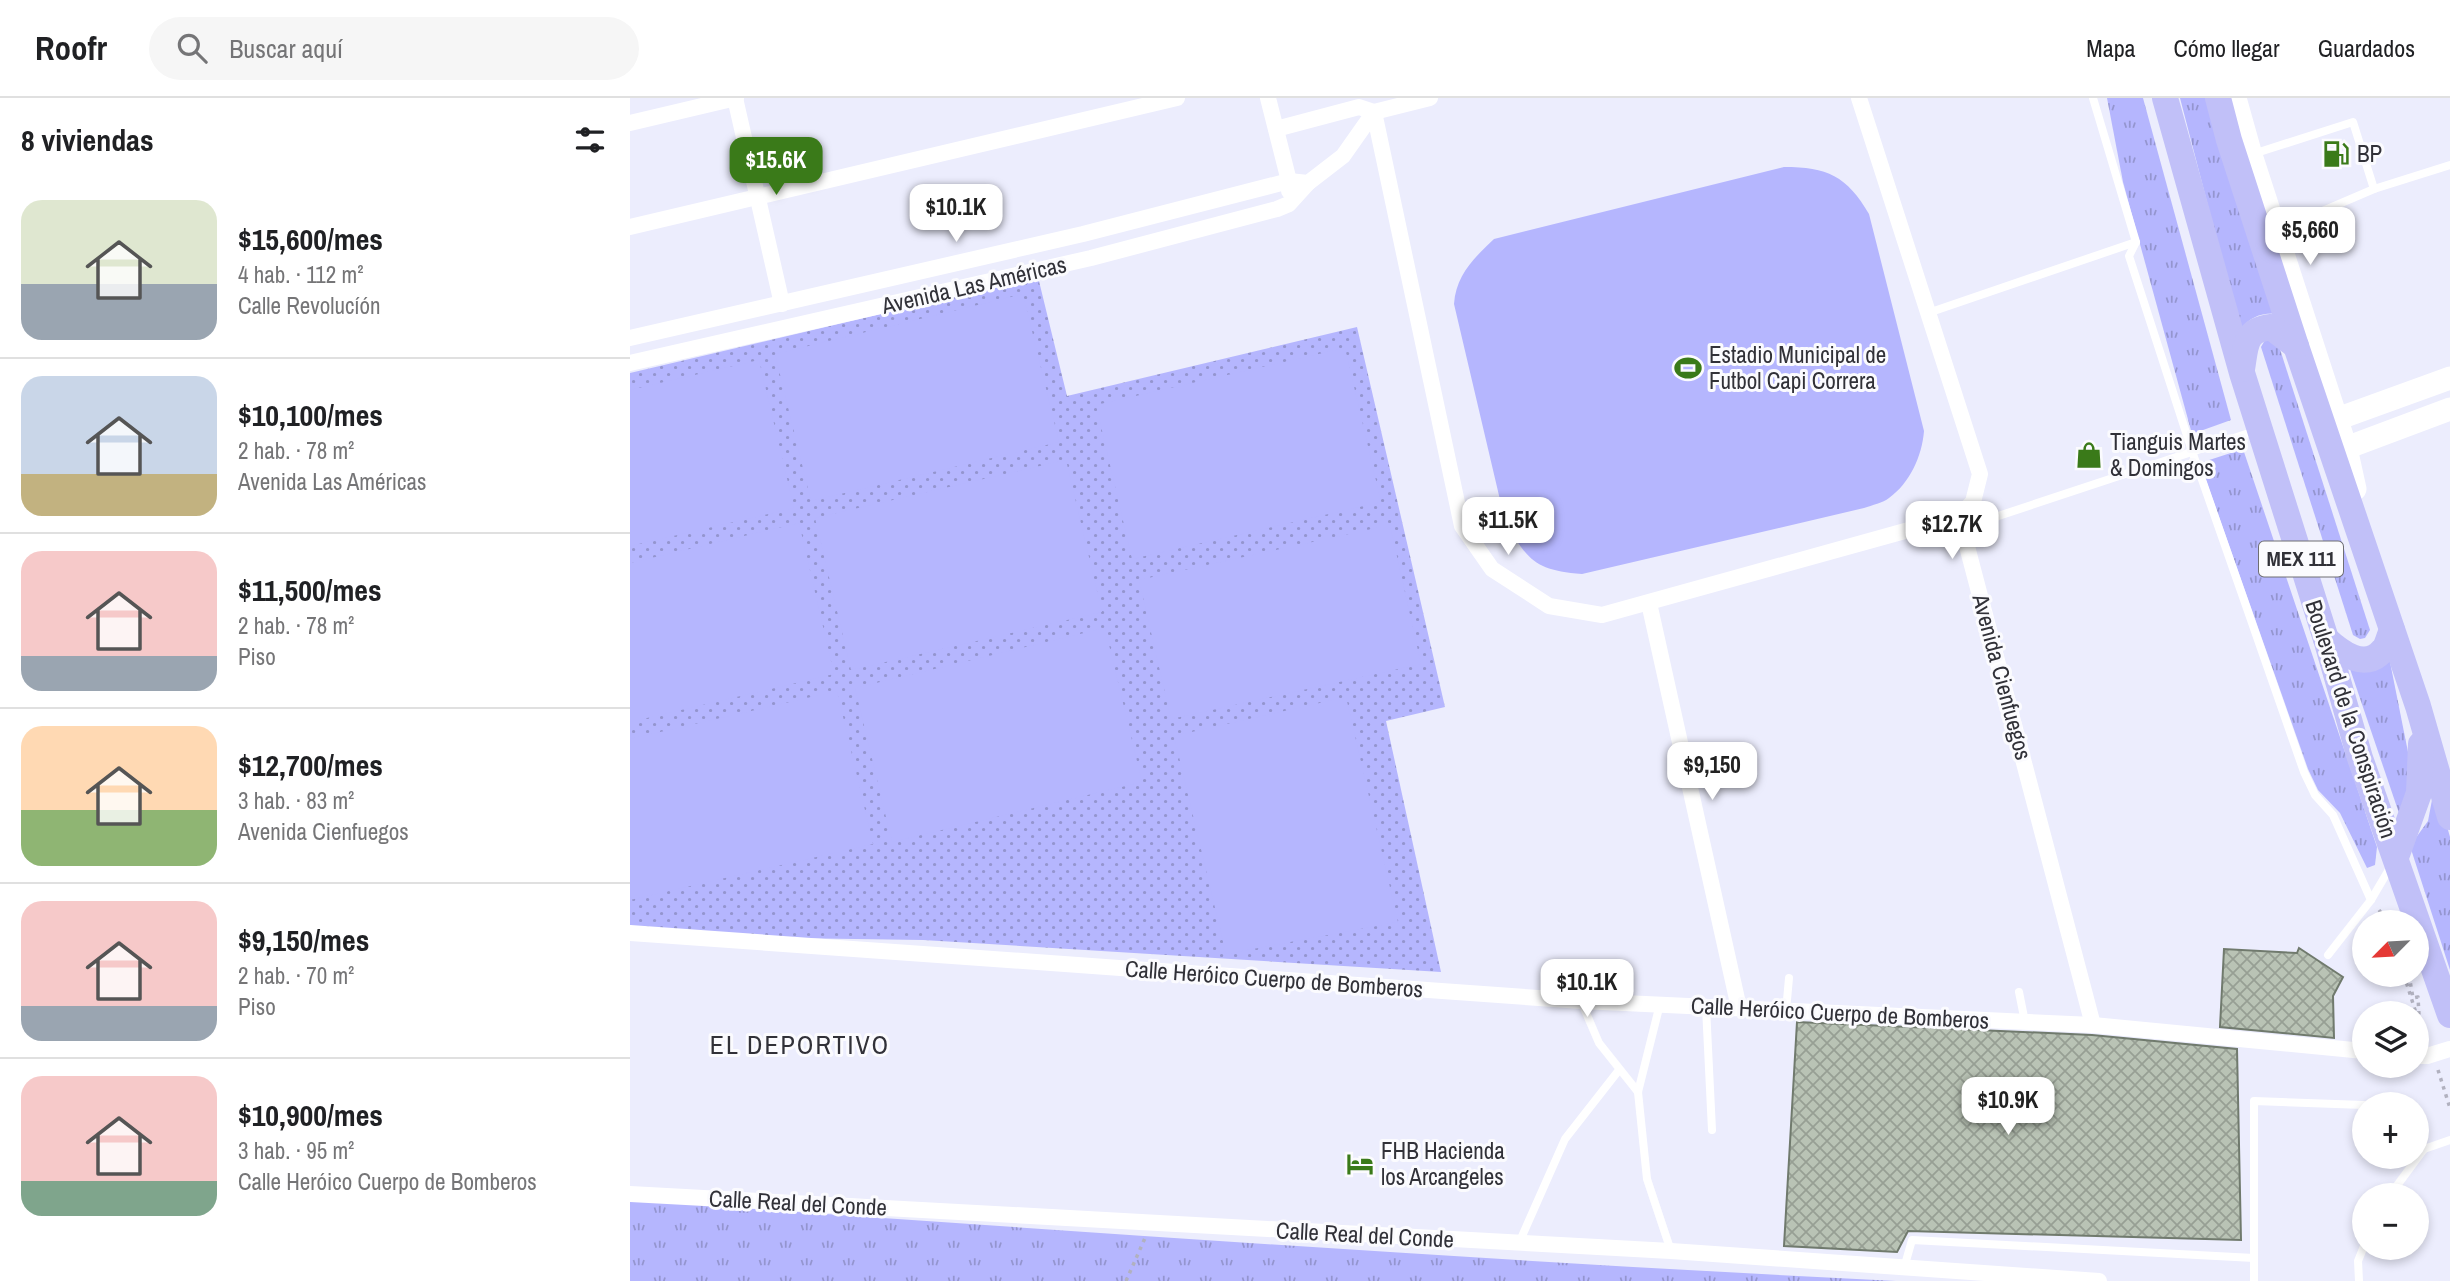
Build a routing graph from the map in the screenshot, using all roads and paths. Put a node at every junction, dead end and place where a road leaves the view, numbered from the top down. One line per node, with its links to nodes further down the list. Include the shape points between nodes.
1 (735, 98): 11 (street); 18 (street)
2 (1177, 98): 18 (street)
3 (1268, 98): 12 (street)
4 (1430, 98): 10 (street)
5 (1859, 98): 27 (street)
6 (2093, 98): 23 (lane)
7 (2165, 98): 32 (main road, Boulevard de la Conspiración / MEX 111)
8 (2218, 98): 30 (main road, MEX 111)
9 (2235, 98): 13 (street)
10 (1374, 112): 12 (street, via 1359,107); 16 (street, via 1343,156); 41 (street, via 1462,526 1492,569 1549,606 1602,615)
11 (630, 123)
12 (1276, 129): 15 (street)
13 (2251, 155): 17 (lane, via 2353,122); 21 (street)
14 (2450, 165): 17 (lane)
15 (1289, 181): 16 (street, Avenida Las Américas); 19 (street); 22 (street, Avenida Las Américas)
16 (1308, 183): 19 (street)
17 (2374, 190): 21 (lane)
18 (758, 197): 20 (street); 25 (street)
19 (1289, 204): 24 (street, Avenida Las Américas)
20 (630, 227)
21 (2276, 231): 35 (street)
22 (1083, 233): 24 (street); 25 (street, Avenida Las Américas)
23 (2136, 242): 27 (lane); 38 (lane, via 2129,256)
24 (1091, 258): 28 (street, Avenida Las Américas)
25 (782, 304): 26 (street, Avenida Las Américas)
26 (744, 312): 28 (street); 29 (street, Avenida Las Américas)
27 (1928, 313): 39 (street, via 1980,474 1973,502)
28 (749, 336): 31 (street, Avenida Las Américas)
29 (630, 338)
30 (2296, 346): 32 (main road, via 2271,327 2259,328 2249,336); 40 (main road, MEX 111)
31 (630, 363)
32 (2242, 373): 36 (main road, Boulevard de la Conspiración / MEX 111)
33 (2450, 378): 35 (street)
34 (2450, 409): 37 (street)
35 (2337, 419): 37 (street)
36 (2260, 430): 38 (lane); 43 (main road, Boulevard de la Conspiración / MEX 111)
37 (2346, 448): 40 (street)
38 (2192, 451): 39 (lane); 48 (lane, via 2304,772 2315,795 2333,815)
39 (1961, 522): 41 (street); 60 (street, Avenida Cienfuegos)
40 (2377, 585): 42 (main road, MEX 111)
41 (1649, 603): 56 (street)
42 (2392, 630): 43 (main road, via 2383,651 2371,658 2343,654); 44 (main road, MEX 111)
43 (2326, 639): 47 (main road, Boulevard de la Conspiración / MEX 111, via 2360,758)
44 (2418, 706): 45 (main road, MEX 111); 47 (main road, via 2419,793)
45 (2440, 748): 46 (main road, MEX 111)
46 (2450, 817)
47 (2396, 858): 48 (lane); 58 (main road, Boulevard de la Conspiración / MEX 111)
48 (2371, 900): 50 (lane)
49 (630, 933): 53 (street, Calle Heróico Cuerpo de Bomberos)
50 (2328, 955)
51 (1789, 978): 57 (lane)
52 (2019, 992): 59 (lane)
53 (1581, 1001): 54 (street, Calle Heróico Cuerpo de Bomberos); 65 (lane, via 1599,1043)
54 (1660, 1004): 55 (street, Calle Heróico Cuerpo de Bomberos); 66 (lane)
55 (1706, 1007): 56 (street, Calle Heróico Cuerpo de Bomberos); 69 (lane)
56 (1739, 1008): 57 (street, Calle Heróico Cuerpo de Bomberos)
57 (1786, 1011): 59 (street, Calle Heróico Cuerpo de Bomberos)
58 (2450, 1015)
59 (2025, 1022): 60 (street, Calle Heróico Cuerpo de Bomberos)
60 (2093, 1025): 62 (street, Calle Heróico Cuerpo de Bomberos)
61 (2450, 1049): 63 (street)
62 (2352, 1050)
63 (2429, 1054)
64 (2429, 1063): 68 (path)
65 (1619, 1070): 66 (lane); 74 (lane, via 1565,1139)
66 (1638, 1092): 75 (lane, via 1647,1179)
67 (2352, 1105): 76 (lane, via 2255,1101)
68 (2450, 1108)
69 (1712, 1130)
70 (2450, 1140): 71 (lane)
71 (2429, 1147)
72 (630, 1194): 73 (street, Calle Real del Conde)
73 (1152, 1223): 74 (street, Calle Real del Conde); 79 (path)
74 (1519, 1243): 75 (street, Calle Real del Conde)
75 (1671, 1251): 78 (street, Calle Real del Conde)
76 (2254, 1258): 78 (lane, via 1912,1240); 81 (lane)
77 (2358, 1260): 82 (lane)
78 (1904, 1268): 80 (street, Calle Real del Conde)
79 (1126, 1281)
80 (2099, 1281)
81 (2254, 1281)
82 (2359, 1281)

